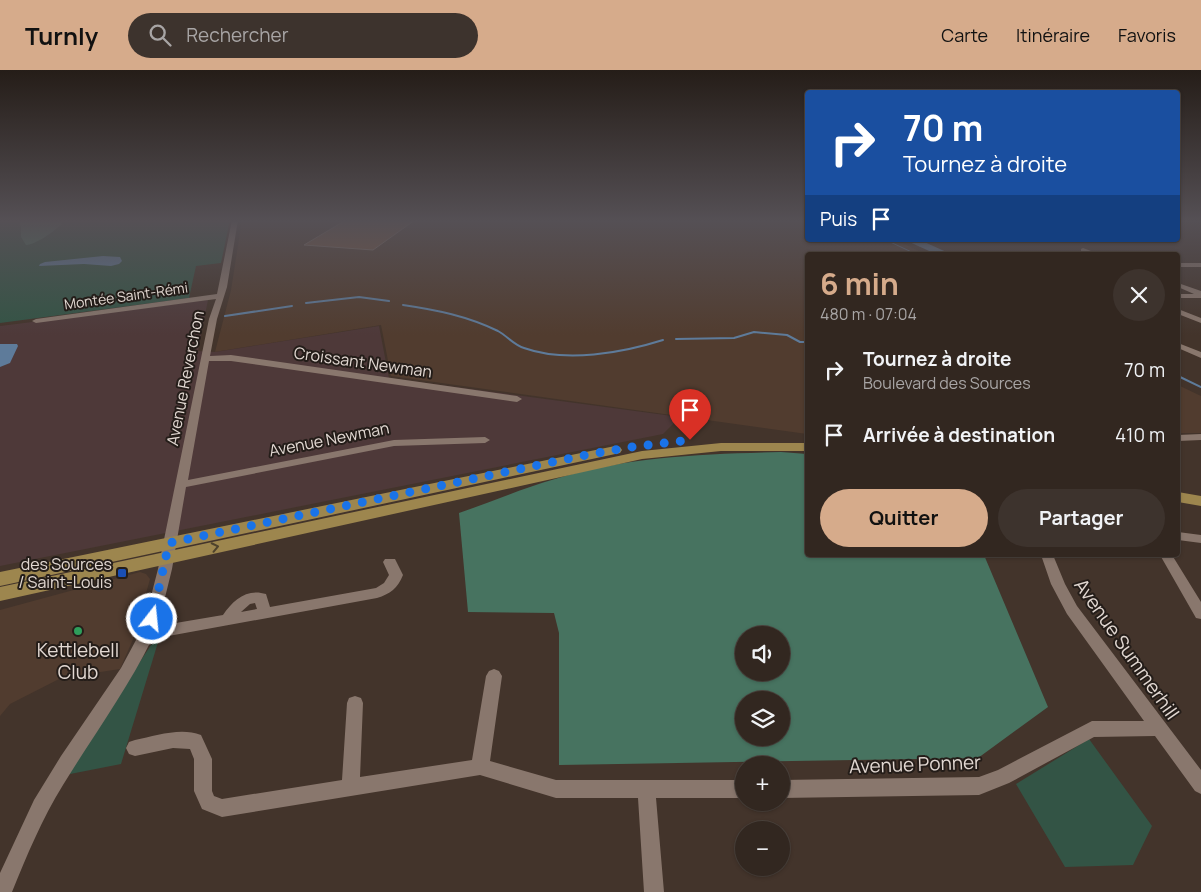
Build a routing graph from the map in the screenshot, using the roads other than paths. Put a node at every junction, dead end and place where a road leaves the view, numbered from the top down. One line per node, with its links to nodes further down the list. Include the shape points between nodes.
1 (229, 258): 6 (street, Avenue Reverchon, via 224,287)
2 (1180, 264): 3 (street)
3 (1201, 265)
4 (1180, 286): 5 (street)
5 (1201, 295): 7 (street)
6 (219, 296): 10 (street, Montée Saint-Rémi); 13 (street, Avenue Reverchon)
7 (1180, 296)
8 (1180, 312): 9 (street)
9 (1201, 320)
10 (36, 321)
11 (1180, 346): 12 (street)
12 (1201, 356)
13 (205, 359): 14 (street, Croissant Newman, via 234,359); 20 (street, Avenue Reverchon)
14 (517, 399)
15 (1201, 437): 16 (street)
16 (1180, 438)
17 (485, 440): 20 (street, Avenue Newman, via 394,443)
18 (805, 440): 27 (main road, via 709,439 622,448)
19 (805, 447): 27 (main road, one-way to 19, via 642,455 731,446)
20 (180, 485): 27 (street, Avenue Reverchon)
21 (1180, 488): 22 (main road)
22 (1201, 492)
23 (1180, 497): 24 (main road)
24 (1201, 501)
25 (1180, 536): 26 (street)
26 (1201, 539)
27 (168, 550): 31 (main road); 32 (main road); 34 (street, Avenue Reverchon)
28 (1048, 557): 37 (street, Avenue Summerhill, via 1072,610)
29 (1167, 557): 33 (street)
30 (390, 562): 34 (street, via 396,575 394,582 384,591)
31 (0, 579)
32 (0, 594)
33 (1201, 614)
34 (147, 634): 45 (street, Avenue Reverchon, via 128,670 41,806)
35 (494, 676): 39 (street)
36 (355, 703): 41 (street)
37 (1158, 728): 40 (street, Avenue Summerhill); 43 (street, Avenue Ponner, via 1092,729 1003,777 979,786)
38 (135, 748): 41 (street, via 173,740 195,741 204,759 203,791 208,803 222,808)
39 (480, 767): 41 (street); 44 (street, via 556,789)
40 (1201, 785)
41 (350, 789)
42 (735, 789): 44 (street)
43 (790, 789)
44 (646, 790): 46 (street)
45 (2, 892)
46 (654, 892)

